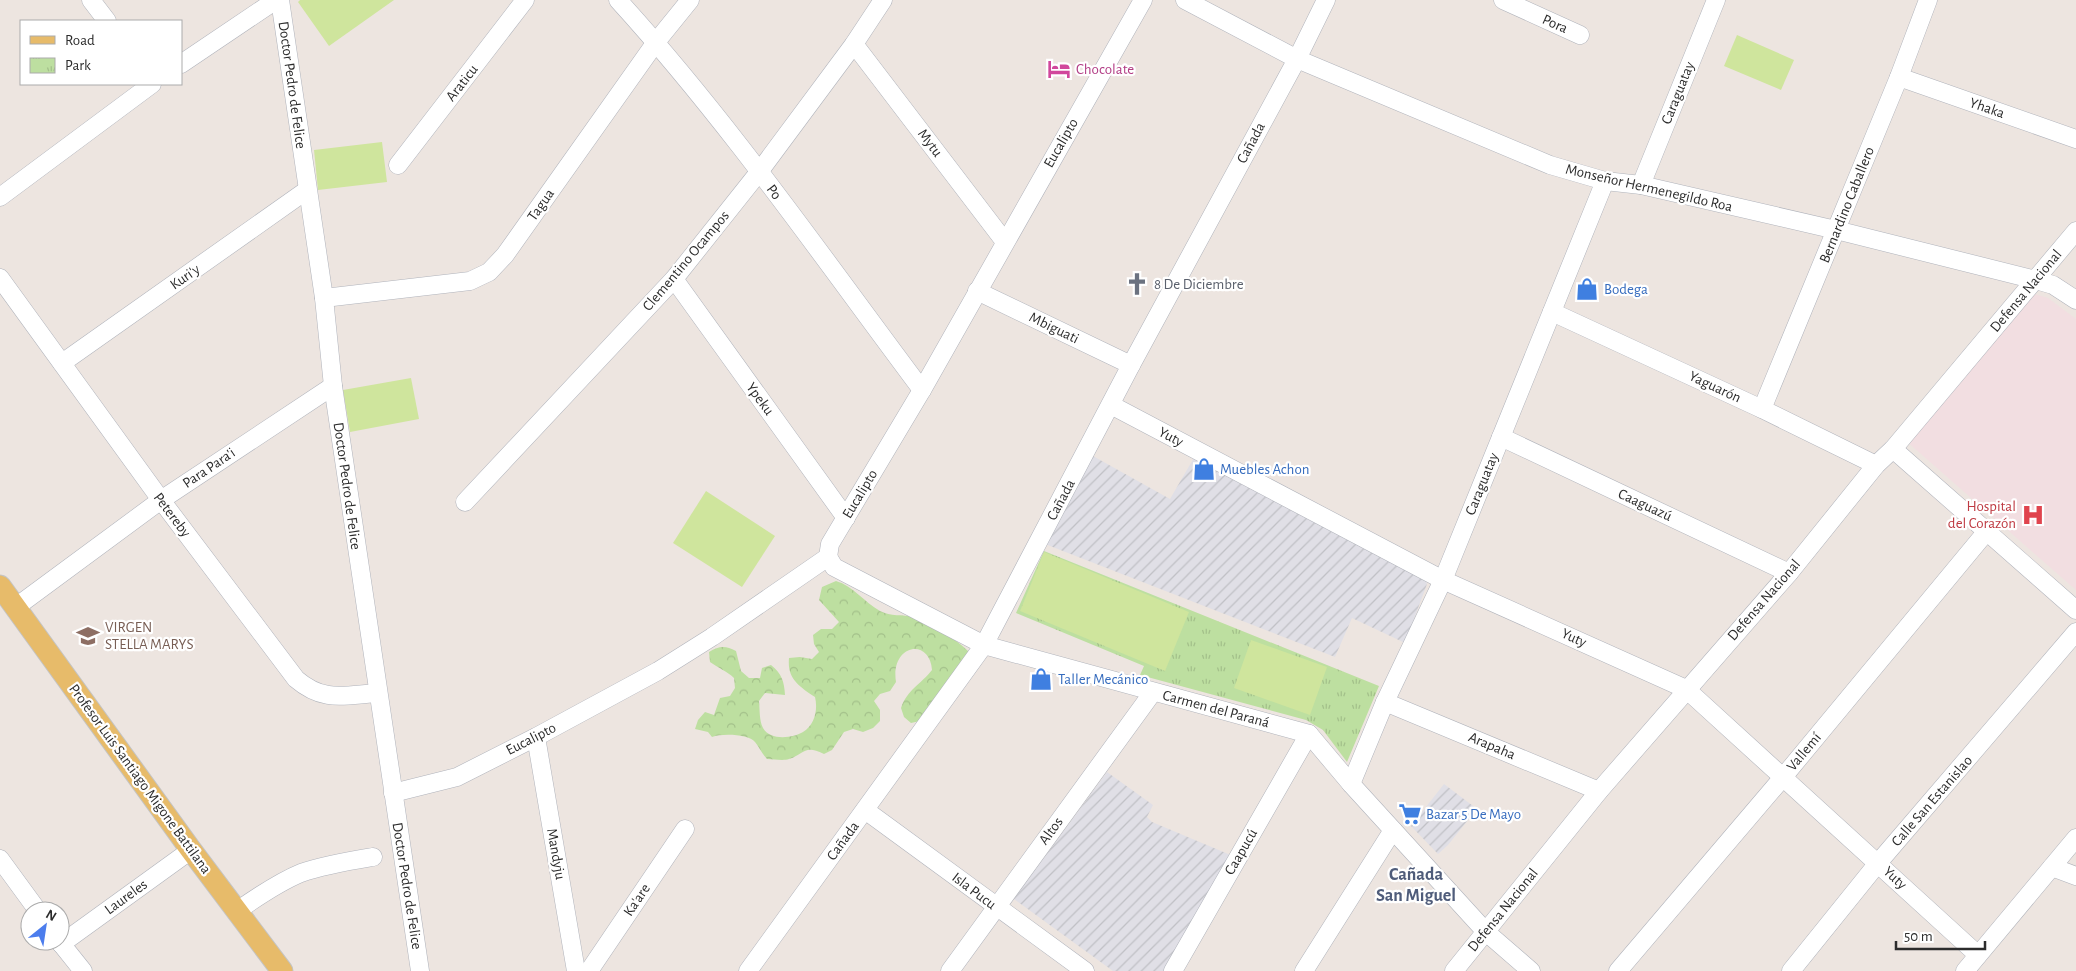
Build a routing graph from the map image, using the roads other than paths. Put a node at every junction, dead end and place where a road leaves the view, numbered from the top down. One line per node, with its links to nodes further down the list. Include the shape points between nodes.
1 (91, 0): 13 (street)
2 (278, 0): 18 (street); 26 (street, Doctor Pedro de Felice)
3 (525, 0): 22 (street, Araticu)
4 (618, 0): 15 (street, Po)
5 (690, 0): 15 (street, Tagua)
6 (884, 0): 16 (street, Clementino Ocampos)
7 (1142, 0): 30 (street, Eucalipto)
8 (1185, 0): 17 (street, Monseñor Hermenegildo Roa)
9 (1326, 0): 17 (street, Cañada)
10 (1503, 0): 14 (street, Pora)
11 (1716, 0): 25 (street, Caraguatay)
12 (1928, 0): 19 (street, Bernardino Caballero)
13 (106, 20)
14 (1580, 35)
15 (656, 42): 23 (street, Po); 35 (street, Tagua, via 505,255 488,272 470,281)
16 (854, 44): 23 (street, Clementino Ocampos); 30 (street, Mytu)
17 (1297, 59): 24 (street, Monseñor Hermenegildo Roa, via 1550,165); 39 (street, Cañada)
18 (182, 63)
19 (1899, 77): 21 (street, Yhaka); 28 (street, Bernardino Caballero)
20 (151, 85): 27 (street)
21 (2076, 138)
22 (398, 165)
23 (759, 172): 32 (street, Clementino Ocampos); 41 (street, Po)
24 (1605, 181): 25 (street, Monseñor Hermenegildo Roa); 37 (street, Caraguatay)
25 (1641, 185): 28 (street, Monseñor Hermenegildo Roa)
26 (307, 190): 35 (street, Doctor Pedro de Felice); 38 (street, Kuri'y)
27 (0, 197)
28 (1836, 230): 33 (street, Monseñor Hermenegildo Roa); 43 (street, Bernardino Caballero)
29 (2076, 231): 33 (street, Defensa Nacional)
30 (1005, 242): 34 (street, Eucalipto)
31 (0, 278): 38 (street, Petereby)
32 (674, 279): 48 (street, Clementino Ocampos); 49 (street, Ypeku)
33 (2036, 280): 36 (street, Monseñor Hermenegildo Roa, via 2053,285); 45 (street, Defensa Nacional)
34 (977, 291): 39 (street, Mbiguati); 41 (street, Eucalipto)
35 (324, 298): 40 (street, Doctor Pedro de Felice)
36 (2076, 300)
37 (1552, 312): 43 (street, Yaguarón); 44 (street, Caraguatay)
38 (62, 363): 47 (street, Petereby)
39 (1131, 365): 42 (street, Cañada)
40 (333, 386): 47 (street, Para Para'i); 61 (street, Doctor Pedro de Felice)
41 (922, 390): 49 (street, Eucalipto)
42 (1111, 405): 53 (street, Yuty); 58 (street, Cañada)
43 (1762, 410): 46 (street, Yaguarón)
44 (1501, 437): 52 (street, Caaguazú); 53 (street, Caraguatay)
45 (1893, 449): 46 (street, Defensa Nacional); 50 (street)
46 (1876, 466): 52 (street, Defensa Nacional)
47 (161, 500): 55 (street, Para Para'i); 61 (street, Petereby, via 296,679 308,689 325,696)
48 (465, 502)
49 (846, 518): 51 (street, Eucalipto, via 830,544)
50 (1987, 531): 56 (street); 65 (street, Vallemí)
51 (828, 557): 58 (street, Carmen del Paraná, via 834,567); 64 (street, Eucalipto, via 658,671)
52 (1789, 573): 59 (street, Defensa Nacional)
53 (1443, 580): 59 (street, Yuty); 62 (street, Caraguatay)
54 (0, 586): 55 (main road, Profesor Luis Santiago Migone Battilana)
55 (16, 607): 73 (main road, Profesor Luis Santiago Migone Battilana)
56 (2076, 610)
57 (2076, 632): 76 (street, Calle San Estanislao)
58 (984, 645): 60 (street, Carmen del Paraná); 69 (street, Cañada)
59 (1686, 689): 65 (street, Yuty); 67 (street, Defensa Nacional)
60 (1153, 692): 63 (street, Carmen del Paraná); 80 (street, Altos)
61 (378, 693): 68 (street, Doctor Pedro de Felice)
62 (1385, 702): 66 (street, Caraguatay); 67 (street, Arapaha)
63 (1309, 734): 66 (street); 94 (street, Caapucú)
64 (536, 737): 68 (street, Eucalipto, via 457,777); 89 (street, Mandyju)
65 (1784, 776): 76 (street, Yuty); 98 (street, Vallemí)
66 (1351, 784): 71 (street)
67 (1599, 791): 82 (street, Defensa Nacional)
68 (393, 793): 88 (street, Doctor Pedro de Felice)
69 (865, 810): 80 (street, Isla Pucu); 91 (street, Cañada)
70 (685, 829): 90 (street, Ka'are)
71 (1393, 830): 82 (street); 95 (street)
72 (2076, 838): 77 (street)
73 (191, 850): 81 (main road, Profesor Luis Santiago Migone Battilana); 83 (street, Laureles)
74 (373, 857): 81 (street, via 300,874)
75 (0, 859): 79 (street)
76 (1878, 863): 85 (street, Yuty); 99 (street, Calle San Estanislao)
77 (2052, 867): 78 (street); 85 (street)
78 (2076, 876)
79 (31, 901)
80 (996, 907): 92 (street, Altos); 93 (street, Isla Pucu)
81 (237, 911): 87 (main road, Profesor Luis Santiago Migone Battilana)
82 (1486, 932): 96 (street, Defensa Nacional); 97 (street)
83 (70, 935)
84 (67, 951): 86 (street)
85 (1978, 955): 100 (street)
86 (83, 971)
87 (282, 971)
88 (420, 971)
89 (576, 971)
90 (589, 971)
91 (748, 971)
92 (950, 971)
93 (1085, 971)
94 (1173, 971)
95 (1304, 971)
96 (1454, 971)
97 (1531, 971)
98 (1618, 971)
99 (1791, 971)
100 (1965, 971)

